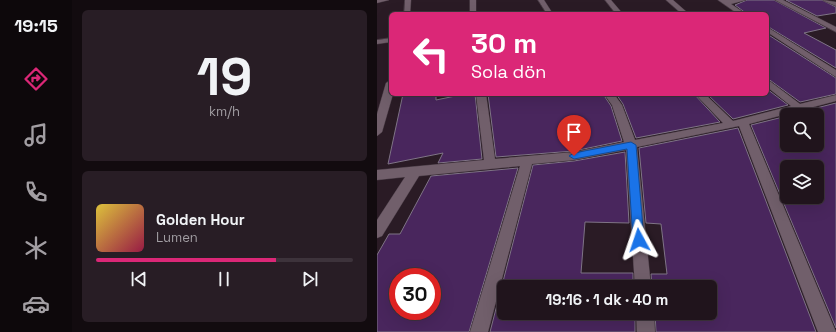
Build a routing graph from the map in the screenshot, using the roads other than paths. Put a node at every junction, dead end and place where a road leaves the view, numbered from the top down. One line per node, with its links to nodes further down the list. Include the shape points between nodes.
1 (386, 0): 10 (street)
2 (408, 0): 13 (street)
3 (473, 0): 14 (street)
4 (541, 0): 15 (street)
5 (608, 0): 16 (street)
6 (669, 0): 17 (street)
7 (743, 0): 11 (street)
8 (778, 0): 19 (street)
9 (827, 0): 12 (street)
10 (377, 1)
11 (723, 1): 18 (street)
12 (836, 4)
13 (407, 12)
14 (473, 12)
15 (548, 12)
16 (618, 12)
17 (683, 12)
18 (740, 12)
19 (836, 30)
20 (769, 31): 23 (street)
21 (389, 40): 22 (street)
22 (377, 42)
23 (836, 74)
24 (769, 84): 30 (street)
25 (389, 90): 33 (street)
26 (481, 96): 36 (street)
27 (610, 96): 34 (street, via 617,105)
28 (703, 96): 32 (street)
29 (836, 98): 30 (street)
30 (799, 108)
31 (780, 113): 32 (street)
32 (737, 123): 34 (street); 44 (street)
33 (377, 132)
34 (631, 145): 35 (street, via 574,156); 40 (street)
35 (527, 161): 36 (street); 42 (street)
36 (490, 165): 37 (street)
37 (415, 171): 38 (street); 39 (street)
38 (377, 175)
39 (377, 232)
40 (642, 280)
41 (645, 320): 43 (street)
42 (479, 332)
43 (646, 332)
44 (827, 332)

